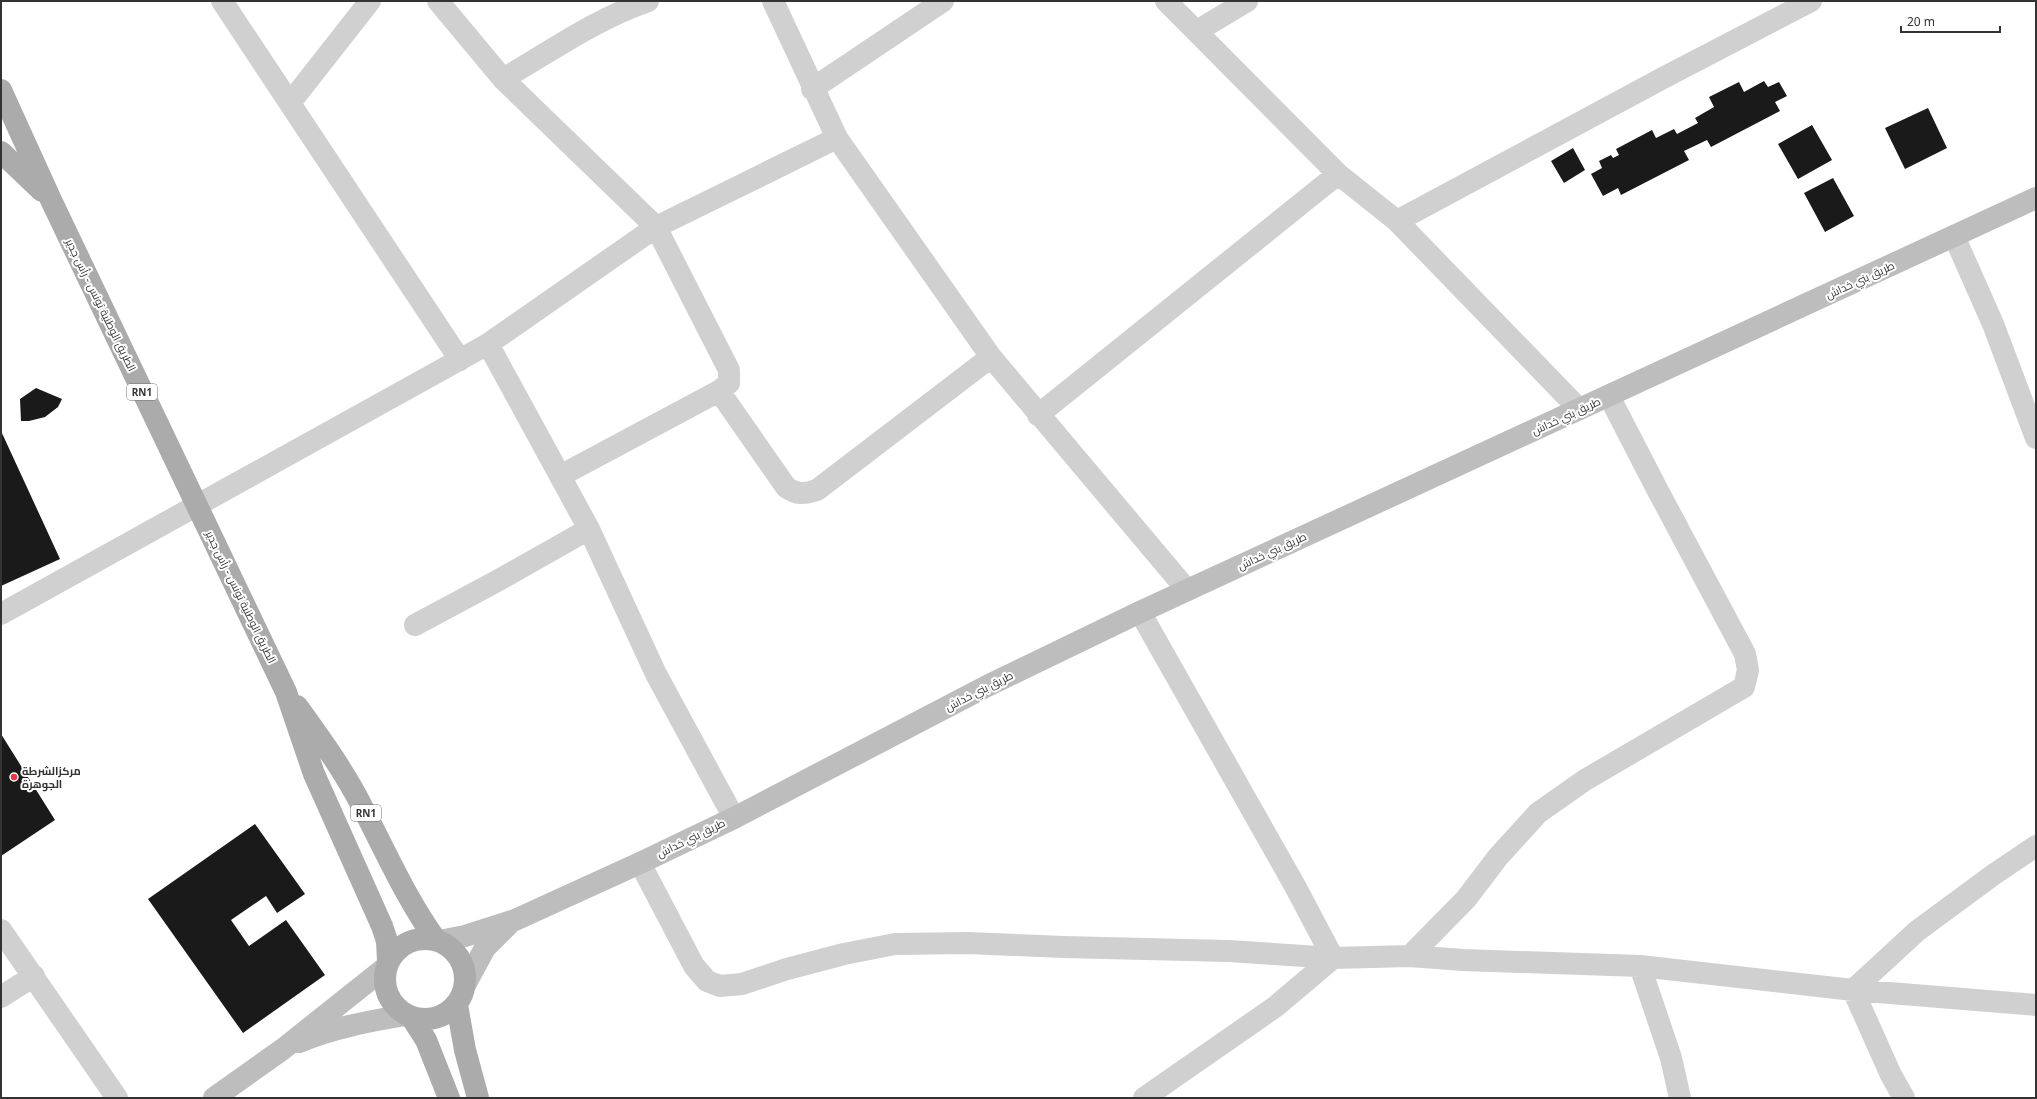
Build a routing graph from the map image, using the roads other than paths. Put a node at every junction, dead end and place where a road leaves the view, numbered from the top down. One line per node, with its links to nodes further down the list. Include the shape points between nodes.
1 (222, 1): 14 (street)
2 (370, 1): 14 (street)
3 (438, 1): 11 (street)
4 (648, 1): 11 (street, via 627,8 580,31)
5 (773, 1): 12 (street)
6 (943, 1): 12 (street)
7 (1166, 1): 10 (street)
8 (1247, 1): 10 (street)
9 (1811, 1): 20 (street)
10 (1197, 31): 17 (street)
11 (504, 79): 21 (street)
12 (812, 89): 15 (street)
13 (1, 90): 19 (main road, الطريق الوطنية تونس - رأس جدير / RN1)
14 (290, 103): 25 (street)
15 (837, 138): 21 (street); 24 (street)
16 (1, 152): 19 (main road)
17 (1338, 174): 20 (street); 29 (street)
18 (2036, 198): 22 (main road, طريق بني خداش)
19 (51, 200): 32 (main road, الطريق الوطنية تونس - رأس جدير / RN1)
20 (1397, 221): 28 (street)
21 (656, 227): 23 (street); 26 (street, via 729,370 729,383)
22 (1954, 236): 27 (main road, طريق بني خداش); 30 (street, via 1993,324)
23 (488, 344): 25 (street); 31 (street)
24 (992, 357): 26 (street, via 817,490 804,494 795,493 786,487); 29 (street)
25 (460, 360): 32 (street)
26 (719, 391): 31 (street)
27 (1609, 396): 28 (main road, طريق بني خداش); 45 (street, via 1746,654 1748,670 1744,687 1584,780 1538,813 1498,856 1466,899)
28 (1579, 410): 34 (main road, طريق بني خداش)
29 (1038, 414): 34 (street)
30 (2036, 438)
31 (560, 476): 33 (street)
32 (197, 506): 36 (street); 38 (main road, الطريق الوطنية تونس - رأس جدير / RN1)
33 (589, 529): 37 (street); 39 (street, via 656,674)
34 (1188, 590): 35 (main road, طريق بني خداش)
35 (1140, 612): 39 (main road, طريق بني خداش, via 989,686); 46 (street)
36 (1, 614)
37 (415, 625)
38 (286, 692): 44 (main road, الطريق الوطنية تونس - رأس جدير / RN1, via 323,742 355,793 420,916); 47 (main road, الطريق الوطنية تونس - رأس جدير / RN1, via 314,774 382,926 387,941)
39 (734, 818): 41 (main road, طريق بني خداش)
40 (2036, 846): 51 (street, via 1918,931)
41 (640, 863): 42 (main road, طريق بني خداش); 46 (street, via 694,966 707,981 720,986 742,984 844,954 895,944 968,943 1229,951)
42 (515, 920): 44 (main road, طريق بني خداش, via 465,936); 50 (main road, طريق بني خداش, via 485,948)
43 (1, 930): 49 (street)
44 (438, 940): 47 (main road, via 414,940 403,945); 50 (main road, via 451,948 459,958 465,970)
45 (1410, 956): 46 (street); 48 (street)
46 (1333, 958): 61 (street, via 1275,1007)
47 (387, 964): 55 (main road, via 384,981 387,994 395,1006); 56 (main road)
48 (1640, 966): 51 (street); 62 (street, via 1671,1058)
49 (34, 976): 52 (street); 57 (street)
50 (466, 983): 53 (main road)
51 (1852, 990): 54 (street); 63 (street)
52 (1, 997)
53 (457, 1005): 55 (main road, via 436,1018 424,1020); 60 (main road, via 465,1050)
54 (2036, 1005)
55 (409, 1016): 56 (main road, via 374,1020 343,1028); 59 (main road, via 426,1040)
56 (283, 1049): 58 (main road)
57 (117, 1098)
58 (214, 1098)
59 (449, 1098)
60 (478, 1098)
61 (1145, 1098)
62 (1680, 1098)
63 (1904, 1098)

